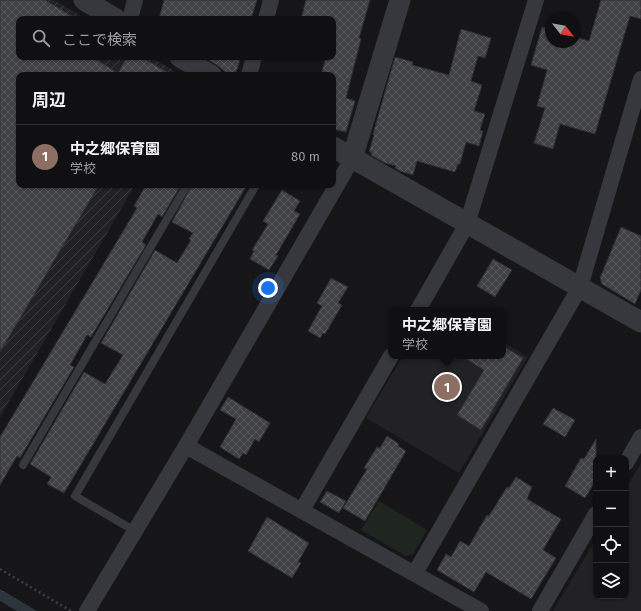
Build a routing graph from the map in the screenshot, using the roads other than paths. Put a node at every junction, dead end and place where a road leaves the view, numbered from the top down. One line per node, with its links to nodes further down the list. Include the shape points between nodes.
1 (84, 0): 6 (street)
2 (135, 0): 7 (street)
3 (271, 0): 8 (street)
4 (400, 0): 15 (street)
5 (536, 0): 20 (street)
6 (111, 16)
7 (131, 16)
8 (267, 16)
9 (185, 60): 11 (street)
10 (253, 60): 12 (street)
11 (207, 72)
12 (250, 72)
13 (641, 79): 21 (street)
14 (336, 149): 15 (street)
15 (352, 159): 16 (street); 20 (street)
16 (336, 187)
17 (185, 188): 28 (lane)
18 (254, 188): 31 (lane, via 75,496)
19 (335, 188): 26 (street)
20 (467, 224): 21 (street); 22 (street)
21 (580, 287): 23 (street); 32 (street)
22 (420, 307)
23 (641, 322)
24 (389, 359): 29 (street)
25 (641, 437): 27 (street)
26 (186, 446): 29 (street); 31 (street)
27 (629, 458)
28 (23, 465)
29 (302, 510): 32 (street)
30 (593, 519): 35 (street)
31 (135, 531): 33 (street)
32 (415, 573): 34 (street)
33 (87, 611)
34 (481, 611)
35 (540, 611)

